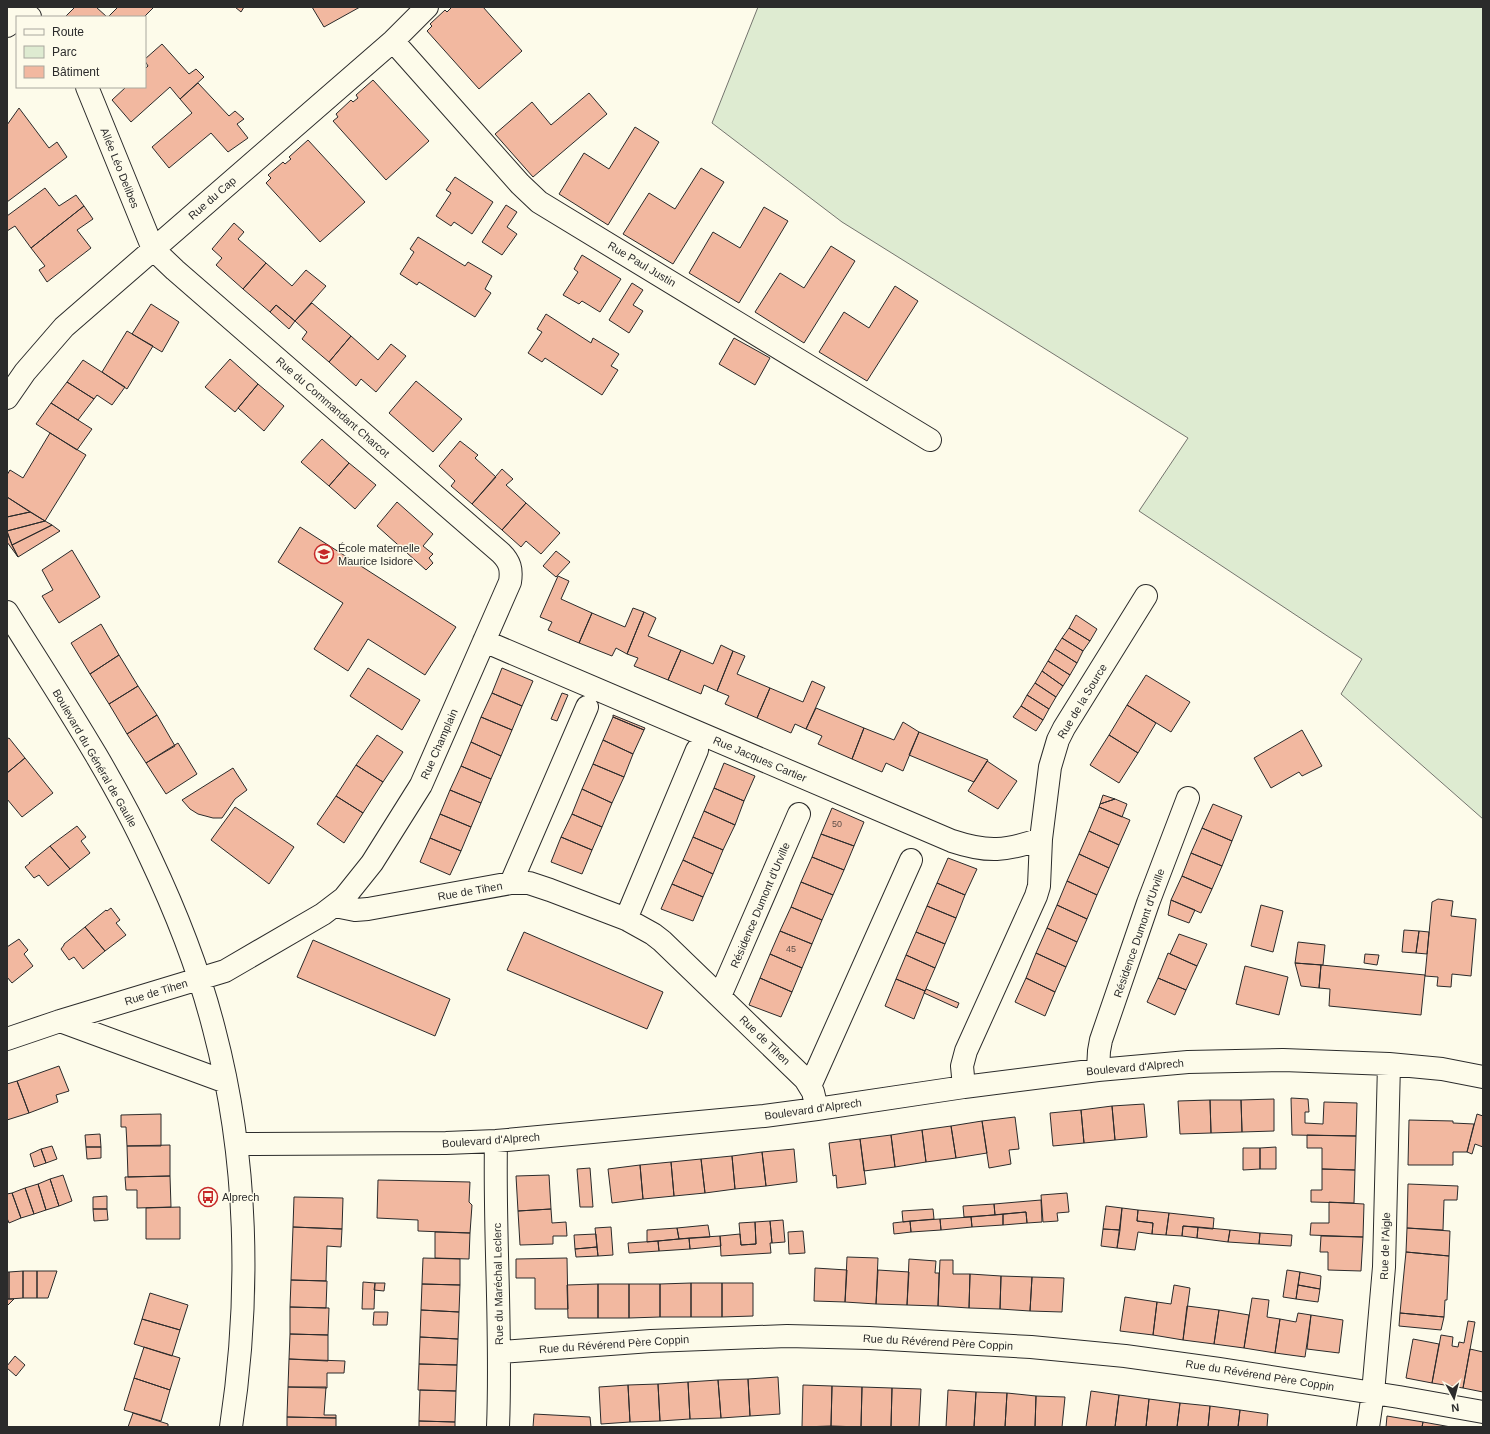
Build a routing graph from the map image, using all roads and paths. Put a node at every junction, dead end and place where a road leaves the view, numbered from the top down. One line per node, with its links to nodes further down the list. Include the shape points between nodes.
1 (427, 7): 4 (street, Rue du Cap)
2 (16, 19): 3 (street)
3 (7, 26)
4 (393, 41): 6 (street, Rue du Cap); 8 (street, Rue Paul Justin, via 515,178 540,202)
5 (87, 88): 6 (street, Allée Léo Delibes)
6 (153, 249): 7 (street, Rue du Cap, via 64,327 29,367); 9 (street, Rue du Commandant Charcot, via 501,553)
7 (7, 398)
8 (930, 440)
9 (511, 566): 12 (street, Rue Champlain, via 510,582)
10 (1146, 596): 17 (street, Rue de la Source, via 1058,740 1050,767)
11 (7, 612): 22 (street, Boulevard du Général de Gaulle, via 95,754 130,816 151,858)
12 (484, 641): 17 (street, Rue Jacques Cartier, via 952,841 990,850 1009,848); 20 (street, Rue Champlain, via 421,785 364,875)
13 (587, 707): 19 (street)
14 (697, 750): 21 (street)
15 (1188, 798): 27 (street, Résidence Dumont d'Urville, via 1148,903 1101,1040)
16 (799, 814): 23 (street, Résidence Dumont d'Urville)
17 (1041, 839): 31 (street, via 1039,886 1036,896 966,1051 962,1066)
18 (911, 860): 30 (street)
19 (511, 884): 20 (street, Rue de Tihen, via 368,909 355,910); 21 (street, Rue de Tihen, via 529,883)
20 (335, 906): 22 (street, Rue de Tihen, via 225,971)
21 (626, 919): 23 (street, Rue de Tihen, via 662,941)
22 (199, 979): 24 (street, Rue de Tihen); 29 (street, Boulevard du Général de Gaulle)
23 (720, 996): 30 (street, Rue de Tihen)
24 (60, 1021): 25 (street, Rue de Tihen); 29 (street)
25 (7, 1039)
26 (1389, 1064): 27 (street, Boulevard d'Alprech, via 1225,1060); 28 (street, Boulevard d'Alprech, via 1442,1069); 36 (street, Rue de l'Aigle, via 1386,1245)
27 (1098, 1070): 31 (street, Boulevard d'Alprech)
28 (1483, 1077)
29 (226, 1082): 34 (street, Boulevard du Général de Gaulle)
30 (810, 1086): 32 (street, Rue de Tihen)
31 (964, 1087): 32 (street, Boulevard d'Alprech)
32 (817, 1109): 33 (street, Boulevard d'Alprech)
33 (496, 1141): 34 (street, Boulevard d'Alprech); 35 (street, Rue du Maréchal Leclerc)
34 (236, 1144): 38 (street, Boulevard du Général de Gaulle, via 242,1211 242,1290 239,1364)
35 (500, 1352): 36 (street, Rue du Révérend Père Coppin, via 685,1339 799,1336 869,1338 1125,1356); 39 (street, Rue du Maréchal Leclerc)
36 (1373, 1393): 37 (street, Rue du Révérend Père Coppin); 40 (street, Rue de l'Aigle)
37 (1483, 1412)
38 (231, 1427)
39 (498, 1427)
40 (1368, 1427)

